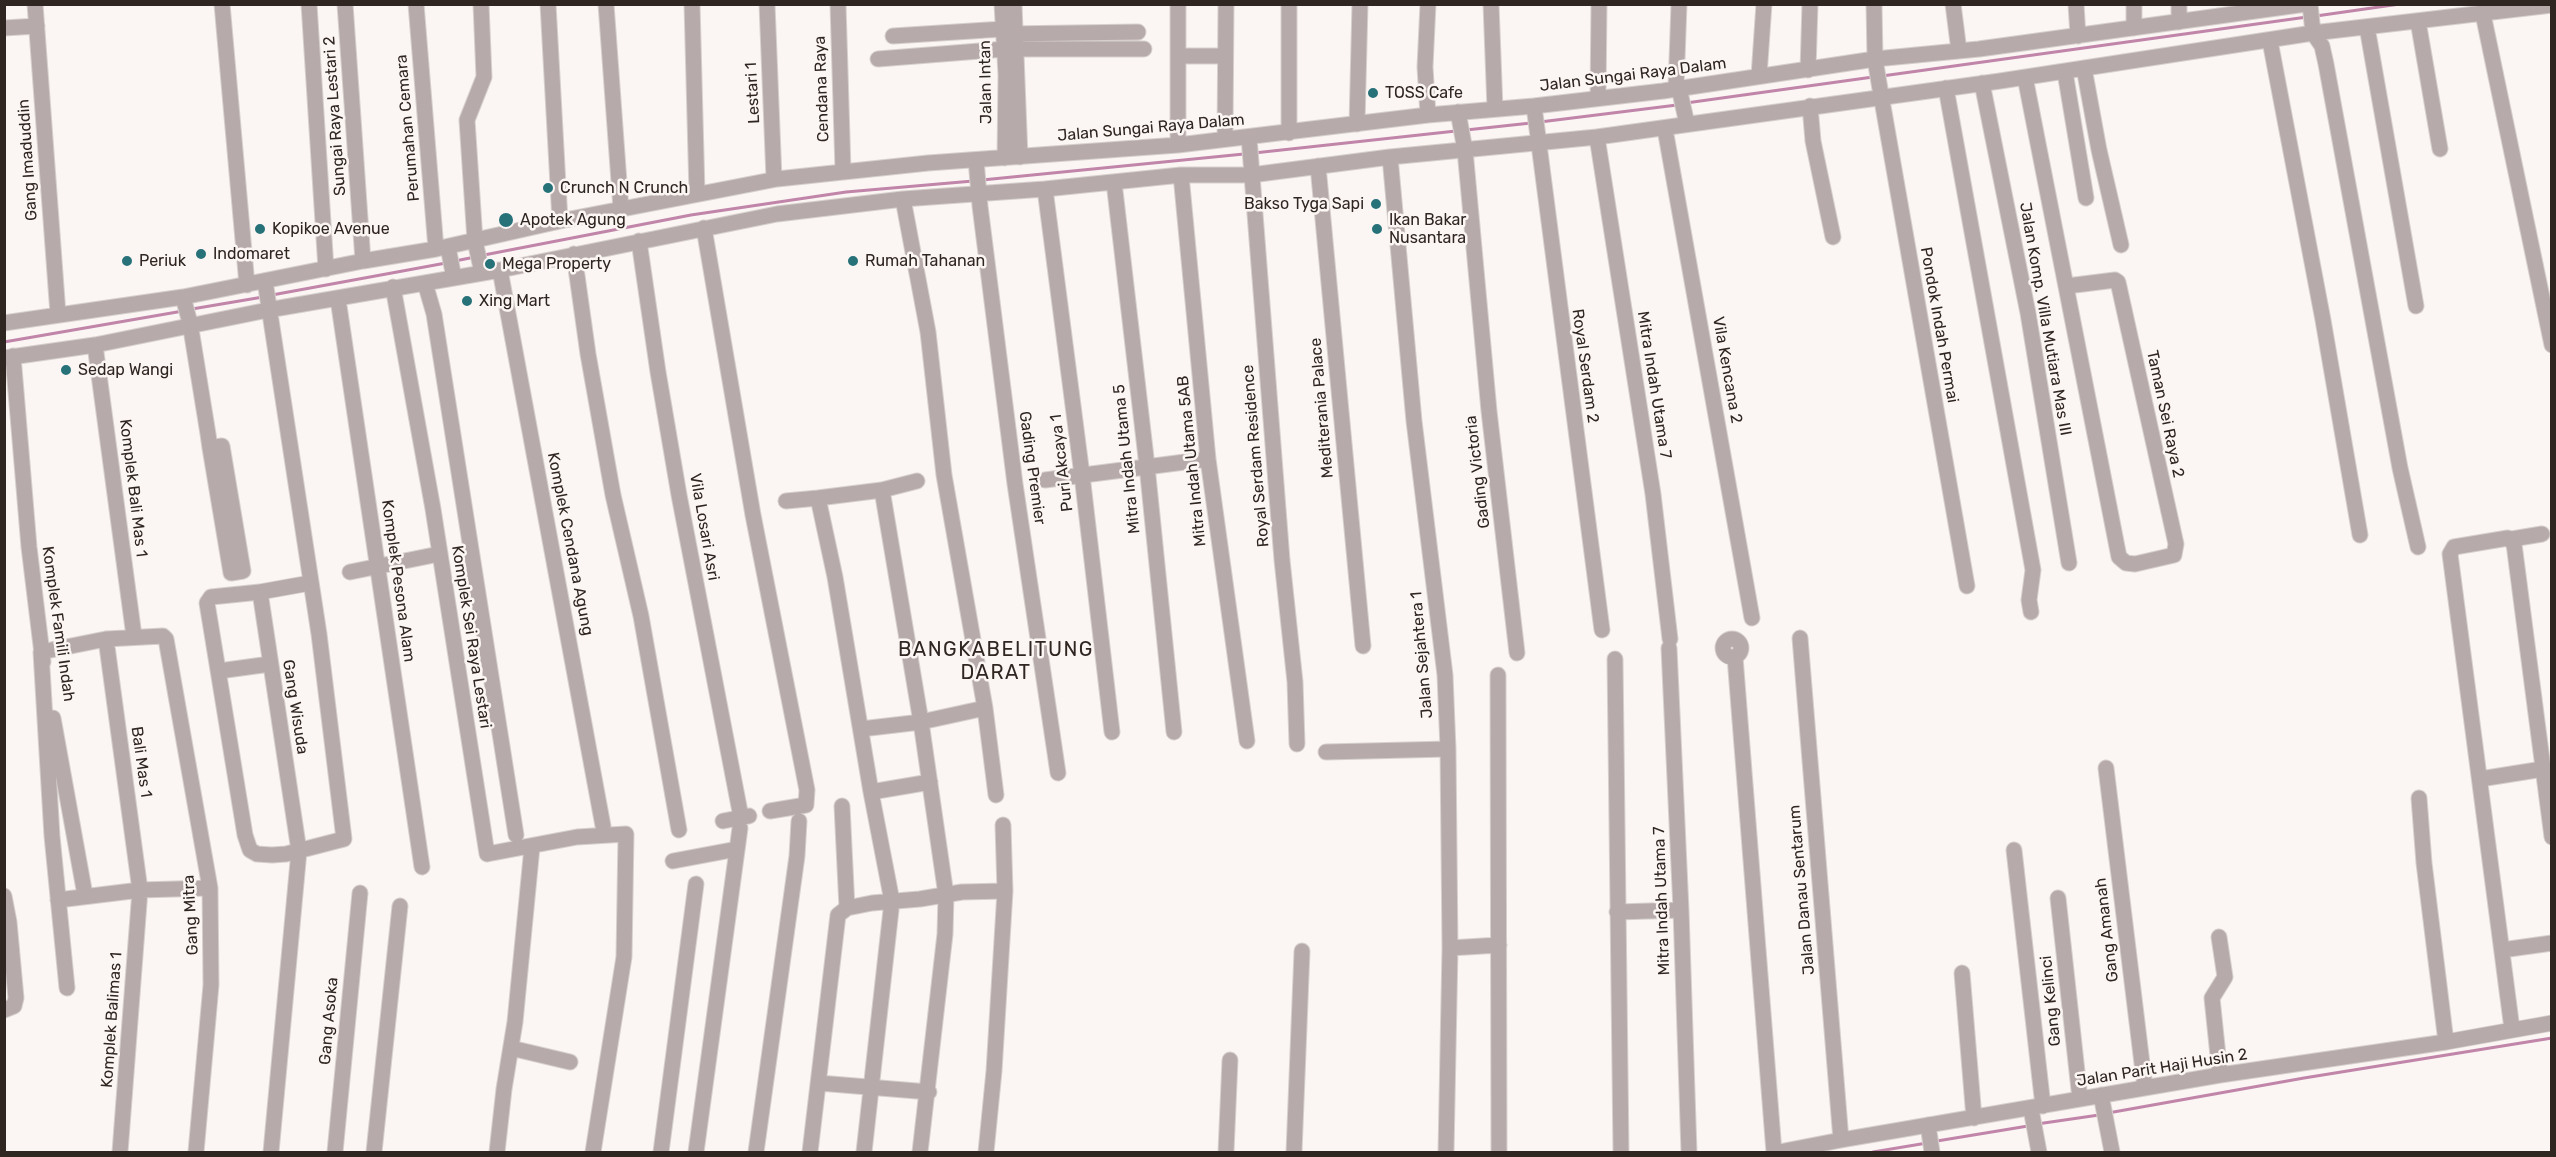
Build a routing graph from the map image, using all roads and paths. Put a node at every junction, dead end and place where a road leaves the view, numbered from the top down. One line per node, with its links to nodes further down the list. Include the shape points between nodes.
1 (36, 4): 35 (street, Gang Imaduddin)
2 (222, 4): 106 (street)
3 (309, 4): 101 (street)
4 (345, 4): 99 (street, Sungai Raya Lestari 2)
5 (416, 4): 97 (street, Perumahan Cemara)
6 (481, 4): 95 (street, via 484,77 467,120)
7 (548, 4): 91 (street)
8 (606, 4): 90 (street)
9 (692, 4): 86 (street)
10 (767, 4): 83 (street, Lestari 1)
11 (838, 4): 81 (street, Cendana Raya)
12 (1002, 4): 43 (street, Jalan Intan)
13 (1014, 4): 43 (street)
14 (1178, 4): 48 (street)
15 (1226, 4): 47 (street)
16 (1289, 4): 69 (street)
17 (1360, 4): 67 (street)
18 (1428, 4): 63 (street)
19 (1491, 4): 62 (street)
20 (1599, 4): 60 (street)
21 (1679, 4): 58 (street)
22 (1764, 4): 54 (street)
23 (1810, 4): 52 (street)
24 (1874, 4): 50 (street, Pondok Indah Permai)
25 (1953, 4): 46 (street)
26 (2076, 4): 42 (street)
27 (2134, 4): 38 (street)
28 (2179, 4): 34 (street)
29 (2552, 5): 32 (street)
30 (2309, 6): 31 (street, Jalan Sungai Raya Dalam); 39 (street)
31 (2249, 8): 34 (street, Jalan Sungai Raya Dalam)
32 (2483, 14): 33 (street); 117 (street)
33 (2418, 21): 36 (street); 75 (street)
34 (2179, 22): 38 (street, Jalan Sungai Raya Dalam)
35 (37, 26): 37 (street); 113 (street, Gang Imaduddin)
36 (2367, 27): 39 (street); 111 (street)
37 (4, 28)
38 (2134, 28): 42 (street, Jalan Sungai Raya Dalam)
39 (2312, 30): 44 (street); 131 (street, via 2322,46 2326,64)
40 (1138, 32): 43 (street)
41 (892, 36): 43 (street)
42 (2078, 36): 46 (street, Jalan Sungai Raya Dalam)
43 (1008, 39): 45 (street); 49 (street); 77 (street, Jalan Intan)
44 (2270, 41): 51 (street); 129 (street)
45 (1144, 49)
46 (1959, 51): 50 (street, Jalan Sungai Raya Dalam)
47 (1225, 56): 48 (street); 71 (street)
48 (1178, 57): 74 (street)
49 (878, 59)
50 (1876, 64): 52 (street, Jalan Sungai Raya Dalam); 59 (street, Pondok Indah Permai)
51 (2084, 68): 53 (street); 96 (street, via 2098,150)
52 (1808, 70): 54 (street, Jalan Sungai Raya Dalam)
53 (2066, 72): 55 (street); 88 (street)
54 (1759, 76): 58 (street, Jalan Sungai Raya Dalam)
55 (2025, 77): 56 (street); 107 (street, Taman Sei Raya 2)
56 (1982, 83): 57 (street); 133 (street, Jalan Komp. Villa Mutiara Mas III, via 2028,313)
57 (1946, 88): 59 (street); 139 (street, via 2032,570)
58 (1679, 90): 60 (street, Jalan Sungai Raya Dalam); 65 (street)
59 (1881, 94): 61 (street); 137 (street, Pondok Indah Permai)
60 (1598, 98): 66 (street, Jalan Sungai Raya Dalam)
61 (1810, 106): 65 (street); 93 (street, via 1813,141)
62 (1495, 109): 64 (street, Jalan Sungai Raya Dalam); 66 (street, Jalan Sungai Raya Dalam)
63 (1428, 115): 64 (street, Jalan Sungai Raya Dalam); 67 (street, Jalan Sungai Raya Dalam)
64 (1459, 116): 73 (street)
65 (1685, 119): 68 (street)
66 (1536, 123): 70 (street); 73 (street); 141 (street, Royal Serdam 2)
67 (1357, 124): 69 (street, Jalan Sungai Raya Dalam)
68 (1665, 129): 70 (street); 140 (street, Vila Kencana 2)
69 (1289, 133): 72 (street, Jalan Sungai Raya Dalam)
70 (1597, 137): 199 (street, Mitra Indah Utama 7, via 1653,494 1670,643)
71 (1225, 138): 72 (street, Jalan Sungai Raya Dalam); 74 (street, Jalan Sungai Raya Dalam)
72 (1249, 141): 80 (street, Royal Serdam Residence)
73 (1463, 143): 76 (street); 147 (street, Gading Victoria)
74 (1178, 145): 77 (street, Jalan Sungai Raya Dalam)
75 (2440, 149)
76 (1390, 157): 79 (street); 160 (street, Jalan Sejahtera 1, via 1414,421 1444,675)
77 (1012, 158): 78 (street, Jalan Sungai Raya Dalam)
78 (977, 163): 81 (street, Jalan Sungai Raya Dalam); 87 (street, Gading Premier)
79 (1318, 166): 80 (street); 145 (street, Mediterania Palace)
80 (1250, 170): 82 (street); 159 (street, Royal Serdam Residence, via 1295,682)
81 (843, 171): 83 (street, Jalan Sungai Raya Dalam)
82 (1181, 175): 84 (street); 120 (street, Mitra Indah Utama 5AB)
83 (774, 179): 86 (street, Jalan Sungai Raya Dalam)
84 (1114, 182): 85 (street); 121 (street, Mitra Indah Utama 5)
85 (1045, 189): 87 (street); 122 (street, Puri Akcaya 1)
86 (698, 193): 90 (street, Jalan Sungai Raya Dalam)
87 (979, 193): 89 (street); 164 (street, Gading Premier, via 1015,484)
88 (2086, 198)
89 (903, 199): 92 (street, via 777,214); 153 (street, via 928,332 944,475)
90 (621, 209): 91 (street, Jalan Sungai Raya Dalam)
91 (560, 221): 95 (street, Jalan Sungai Raya Dalam)
92 (704, 228): 94 (street); 171 (street, via 753,514 807,790 806,805)
93 (1833, 237)
94 (639, 241): 98 (street); 173 (street, Vila Losari Asri, via 680,495)
95 (476, 243): 97 (street, Jalan Sungai Raya Dalam); 100 (street)
96 (2121, 245)
97 (444, 249): 99 (street, Jalan Sungai Raya Dalam); 103 (street, Perumahan Cemara)
98 (574, 254): 102 (street); 177 (street, via 612,495 641,616)
99 (363, 261): 101 (street, Jalan Sungai Raya Dalam)
100 (481, 267): 102 (street); 103 (street)
101 (326, 269): 104 (street, Jalan Sungai Raya Dalam)
102 (500, 270): 176 (street, Komplek Cendana Agung)
103 (454, 273): 105 (street)
104 (265, 282): 106 (street, Jalan Sungai Raya Dalam); 112 (street)
105 (425, 283): 108 (street); 178 (street, via 434,314)
106 (247, 285): 110 (street, Jalan Sungai Raya Dalam)
107 (2067, 286): 107 (street, Taman Sei Raya 2, via 2123,560 2135,564 2174,555 2176,544 2118,282)
108 (393, 287): 109 (street); 132 (street, Komplek Sei Raya Lestari)
109 (338, 299): 112 (street); 134 (street, Komplek Pesona Alam)
110 (184, 301): 113 (street, Jalan Sungai Raya Dalam); 115 (street)
111 (2416, 306)
112 (268, 310): 115 (street); 136 (street)
113 (58, 314): 114 (street, Jalan Sungai Raya Dalam)
114 (4, 323)
115 (190, 325): 116 (street); 119 (street)
116 (95, 345): 118 (street); 142 (street, Komplek Bali Mas 1)
117 (2552, 345)
118 (9, 357): 146 (street, Komplek Famili Indah)
119 (210, 448): 119 (street, via 222,446 243,571 231,573)
120 (1208, 459): 121 (street); 158 (street, Mitra Indah Utama 5AB)
121 (1147, 466): 122 (street); 157 (street, Mitra Indah Utama 5)
122 (1082, 475): 123 (street); 156 (street, Puri Akcaya 1)
123 (1045, 480)
124 (917, 481): 125 (street)
125 (882, 490): 126 (street); 154 (street)
126 (818, 498): 127 (street); 155 (street)
127 (786, 501)
128 (2542, 534): 130 (street)
129 (2360, 535)
130 (2512, 539): 163 (street); 165 (street, via 2454,547 2450,554)
131 (2418, 547)
132 (439, 554): 134 (street); 180 (street, Komplek Sei Raya Lestari, via 487,854)
133 (2069, 563)
134 (378, 567): 135 (street); 185 (street, Komplek Pesona Alam)
135 (350, 573)
136 (310, 583): 138 (street); 183 (street, via 344,839)
137 (1966, 586)
138 (260, 592): 150 (street, Gang Wisuda); 151 (street, via 208,599)
139 (2031, 612)
140 (1752, 618)
141 (1602, 630)
142 (134, 636): 144 (street); 187 (street, Gang Mitra, via 164,636 166,642)
143 (1800, 638): 226 (street, Jalan Danau Sentarum)
144 (106, 639): 146 (street); 188 (street, Bali Mas 1)
145 (1363, 646)
146 (41, 652): 191 (street, Komplek Famili Indah); 195 (street)
147 (1517, 653)
148 (1735, 657): 248 (street)
149 (1615, 659): 200 (street)
150 (270, 664): 151 (street); 183 (street, Gang Wisuda)
151 (219, 671): 183 (street, via 250,850 272,855)
152 (1498, 675): 203 (street)
153 (985, 708): 154 (street); 168 (street)
154 (921, 722): 155 (street); 166 (street)
155 (861, 729): 167 (street)
156 (1112, 732)
157 (1174, 732)
158 (1247, 741)
159 (1297, 744)
160 (1448, 749): 161 (street); 204 (street, Jalan Sejahtera 1)
161 (1326, 752)
162 (2106, 768): 218 (street, Gang Amanah)
163 (2543, 769): 165 (street); 179 (street)
164 (1058, 773)
165 (2480, 779): 205 (street)
166 (930, 782): 167 (street); 192 (street)
167 (871, 792): 196 (street)
168 (996, 795)
169 (2419, 798): 212 (street)
170 (842, 806): 198 (street)
171 (770, 811)
172 (723, 820): 173 (street)
173 (743, 820): 181 (street, Vila Losari Asri)
174 (799, 821): 237 (street)
175 (1004, 825): 189 (street)
176 (603, 826)
177 (679, 830)
178 (516, 835)
179 (2552, 837)
180 (532, 847): 213 (street); 234 (street, Komplek Sei Raya Lestari, via 577,837 626,834 624,957)
181 (737, 849): 184 (street); 236 (street, Vila Losari Asri)
182 (2014, 850): 223 (street)
183 (299, 851): 230 (street, Gang Wisuda)
184 (673, 861)
185 (422, 867)
186 (696, 884): 235 (street)
187 (210, 888): 188 (street); 229 (street, Gang Mitra, via 211,985)
188 (140, 890): 191 (street); 228 (street, Komplek Balimas 1)
189 (1005, 891): 192 (street); 241 (street)
190 (360, 893): 231 (street, Gang Asoka)
191 (85, 895): 195 (street)
192 (946, 895): 196 (street); 220 (street)
193 (4, 896): 209 (street, via 16,998 15,1004)
194 (2058, 898): 221 (street, Gang Kelinci)
195 (58, 900): 208 (street)
196 (892, 901): 198 (street); 219 (street)
197 (400, 906): 232 (street)
198 (847, 908): 217 (street, via 838,915 836,924)
199 (1682, 910): 200 (street); 247 (street, Mitra Indah Utama 7)
200 (1617, 912): 246 (street)
201 (2219, 937): 216 (street, via 2225,977 2212,998)
202 (2552, 943): 205 (street)
203 (1499, 945): 204 (street); 245 (street)
204 (1450, 948): 244 (street, Jalan Sejahtera 1)
205 (2502, 950): 211 (street)
206 (1302, 951): 243 (street)
207 (1962, 973): 224 (street)
208 (66, 988)
209 (7, 1009)
210 (2552, 1023): 211 (street, Jalan Parit Haji Husin 2)
211 (2512, 1029): 212 (street, Jalan Parit Haji Husin 2)
212 (2446, 1042): 216 (street, Jalan Parit Haji Husin 2)
213 (511, 1048): 215 (street); 233 (street)
214 (1230, 1060): 242 (street)
215 (570, 1062)
216 (2220, 1075): 218 (street, Jalan Parit Haji Husin 2)
217 (819, 1083): 219 (street); 238 (street)
218 (2145, 1088): 222 (street, Jalan Parit Haji Husin 2)
219 (871, 1089): 220 (street); 239 (street)
220 (929, 1092): 240 (street)
221 (2080, 1099): 222 (street, Jalan Parit Haji Husin 2); 223 (street, Jalan Parit Haji Husin 2)
222 (2104, 1108): 251 (street)
223 (2035, 1117): 224 (street, Jalan Parit Haji Husin 2); 250 (street)
224 (1974, 1118): 225 (street, Jalan Parit Haji Husin 2)
225 (1928, 1128): 226 (street, Jalan Parit Haji Husin 2); 227 (street)
226 (1832, 1145): 249 (street, Jalan Parit Haji Husin 2)
227 (1931, 1150)
228 (120, 1152)
229 (196, 1152)
230 (271, 1152)
231 (335, 1152)
232 (374, 1152)
233 (497, 1152)
234 (593, 1152)
235 (661, 1152)
236 (696, 1152)
237 (756, 1152)
238 (810, 1152)
239 (864, 1152)
240 (920, 1152)
241 (986, 1152)
242 (1226, 1152)
243 (1294, 1152)
244 (1446, 1152)
245 (1499, 1152)
246 (1622, 1152)
247 (1689, 1152)
248 (1774, 1152)
249 (1779, 1152)
250 (2038, 1152)
251 (2112, 1152)

